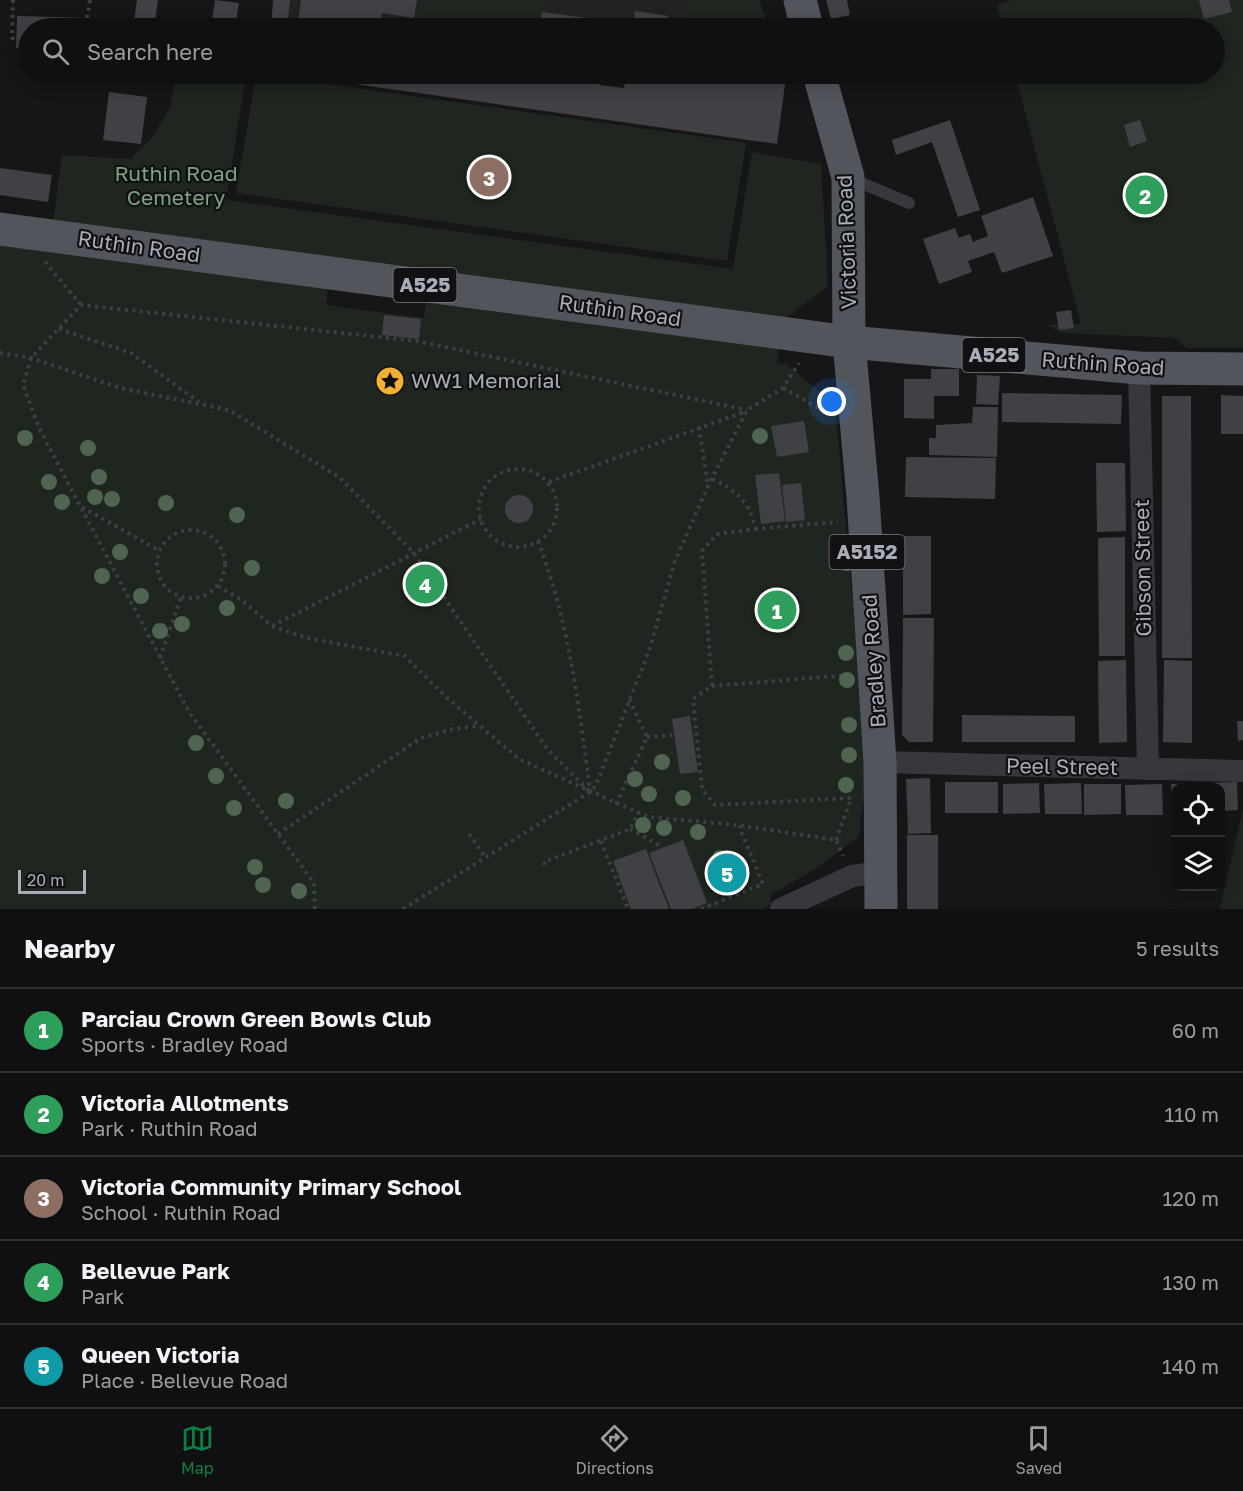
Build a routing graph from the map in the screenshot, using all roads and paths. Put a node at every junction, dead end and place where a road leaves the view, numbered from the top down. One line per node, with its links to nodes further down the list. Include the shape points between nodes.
1 (13, 0): 6 (path, via 12,39)
2 (90, 0): 4 (path)
3 (800, 0): 5 (main road)
4 (87, 18)
5 (804, 18)
6 (16, 39)
7 (822, 84): 8 (main road, Victoria Road / A5152)
8 (848, 177): 9 (lane); 14 (main road, Victoria Road / A5152)
9 (909, 203)
10 (11, 230): 11 (path); 13 (main road, Ruthin Road / A525)
11 (81, 305): 12 (path); 20 (path, via 416,341)
12 (59, 329): 16 (path); 19 (path, via 131,353)
13 (814, 336): 14 (main road, Ruthin Road / A525); 20 (path, via 783,388)
14 (849, 342): 17 (main road, Ruthin Road / A525); 42 (main road, Bradley Road / A5152)
15 (0, 353): 16 (path)
16 (31, 358): 19 (path, via 120,388); 25 (path, via 23,385 39,428)
17 (1139, 368): 18 (main road, Ruthin Road / A525); 43 (street, Gibson Street)
18 (1243, 369)
19 (202, 404): 31 (path, via 229,410 339,477)
20 (747, 410): 21 (path); 22 (path)
21 (699, 427): 23 (path); 24 (path)
22 (712, 479): 24 (path); 28 (path, via 730,487 749,507)
23 (549, 483): 26 (path, via 526,469 500,473 482,493); 29 (path, via 556,501 555,521)
24 (708, 486): 38 (path, via 675,561 649,651)
25 (82, 507): 30 (path); 35 (path)
26 (481, 519): 29 (path, via 486,530 504,544 515,547); 31 (path)
27 (840, 522): 28 (path)
28 (755, 529): 37 (path, via 717,534 702,551)
29 (538, 541): 45 (path, via 559,599 568,642)
30 (160, 551): 32 (path, via 170,536 180,531 212,536 226,566); 33 (path, via 159,575)
31 (413, 552): 34 (path); 45 (path, via 548,750)
32 (218, 586): 33 (path, via 202,596); 34 (path)
33 (181, 597): 35 (path)
34 (272, 626): 39 (path, via 306,638 405,656)
35 (160, 658): 51 (path, via 189,712)
36 (850, 675): 37 (path)
37 (712, 686): 46 (path, via 693,699 702,789 715,805)
38 (629, 699): 41 (path); 45 (path)
39 (480, 726): 45 (path, via 519,759); 51 (path, via 421,738)
40 (675, 735): 41 (path)
41 (647, 737): 47 (path)
42 (880, 762): 43 (street, Peel Street); 57 (main road, Bradley Road / A5152)
43 (1148, 769): 44 (street, Peel Street)
44 (1243, 771)
45 (590, 792): 47 (path); 55 (path)
46 (851, 798)
47 (616, 804): 48 (path)
48 (638, 813): 49 (path, via 648,818); 50 (path)
49 (739, 825): 57 (path, via 836,840); 61 (path, via 763,884)
50 (630, 830): 53 (path); 54 (path)
51 (278, 834): 58 (path, via 314,883)
52 (469, 834): 55 (path)
53 (601, 840): 56 (path, via 544,862); 60 (path)
54 (662, 847)
55 (485, 857): 59 (path)
56 (545, 866)
57 (867, 874): 62 (street); 63 (main road, Bradley Road / A5152)
58 (315, 909)
59 (403, 909)
60 (628, 909)
61 (701, 909)
62 (781, 909)
63 (880, 909)

